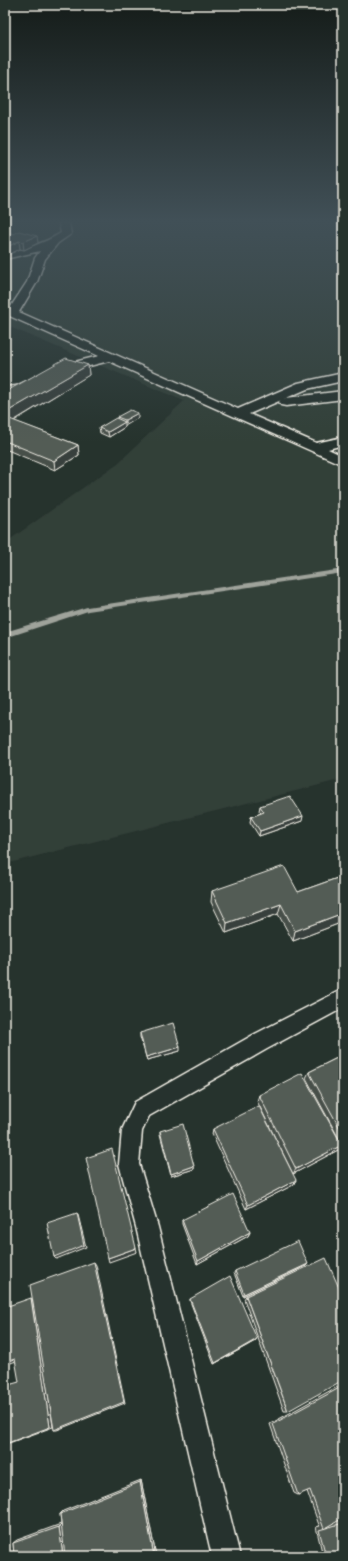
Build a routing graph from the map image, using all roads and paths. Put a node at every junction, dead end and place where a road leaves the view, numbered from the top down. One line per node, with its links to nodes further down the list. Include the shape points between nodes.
1 (21, 296): 2 (street)
2 (9, 311): 3 (street)
3 (111, 357): 5 (street, via 62,369 19,390); 8 (street)
4 (343, 377): 7 (street, via 331,378 277,395)
5 (5, 391)
6 (343, 395): 7 (street)
7 (256, 406): 8 (street)
8 (240, 414): 10 (street)
9 (343, 441): 10 (street)
10 (315, 448): 11 (street)
11 (343, 461)
12 (343, 998): 13 (lane, via 142,1109 132,1130 129,1164 147,1227)
13 (226, 1556)

